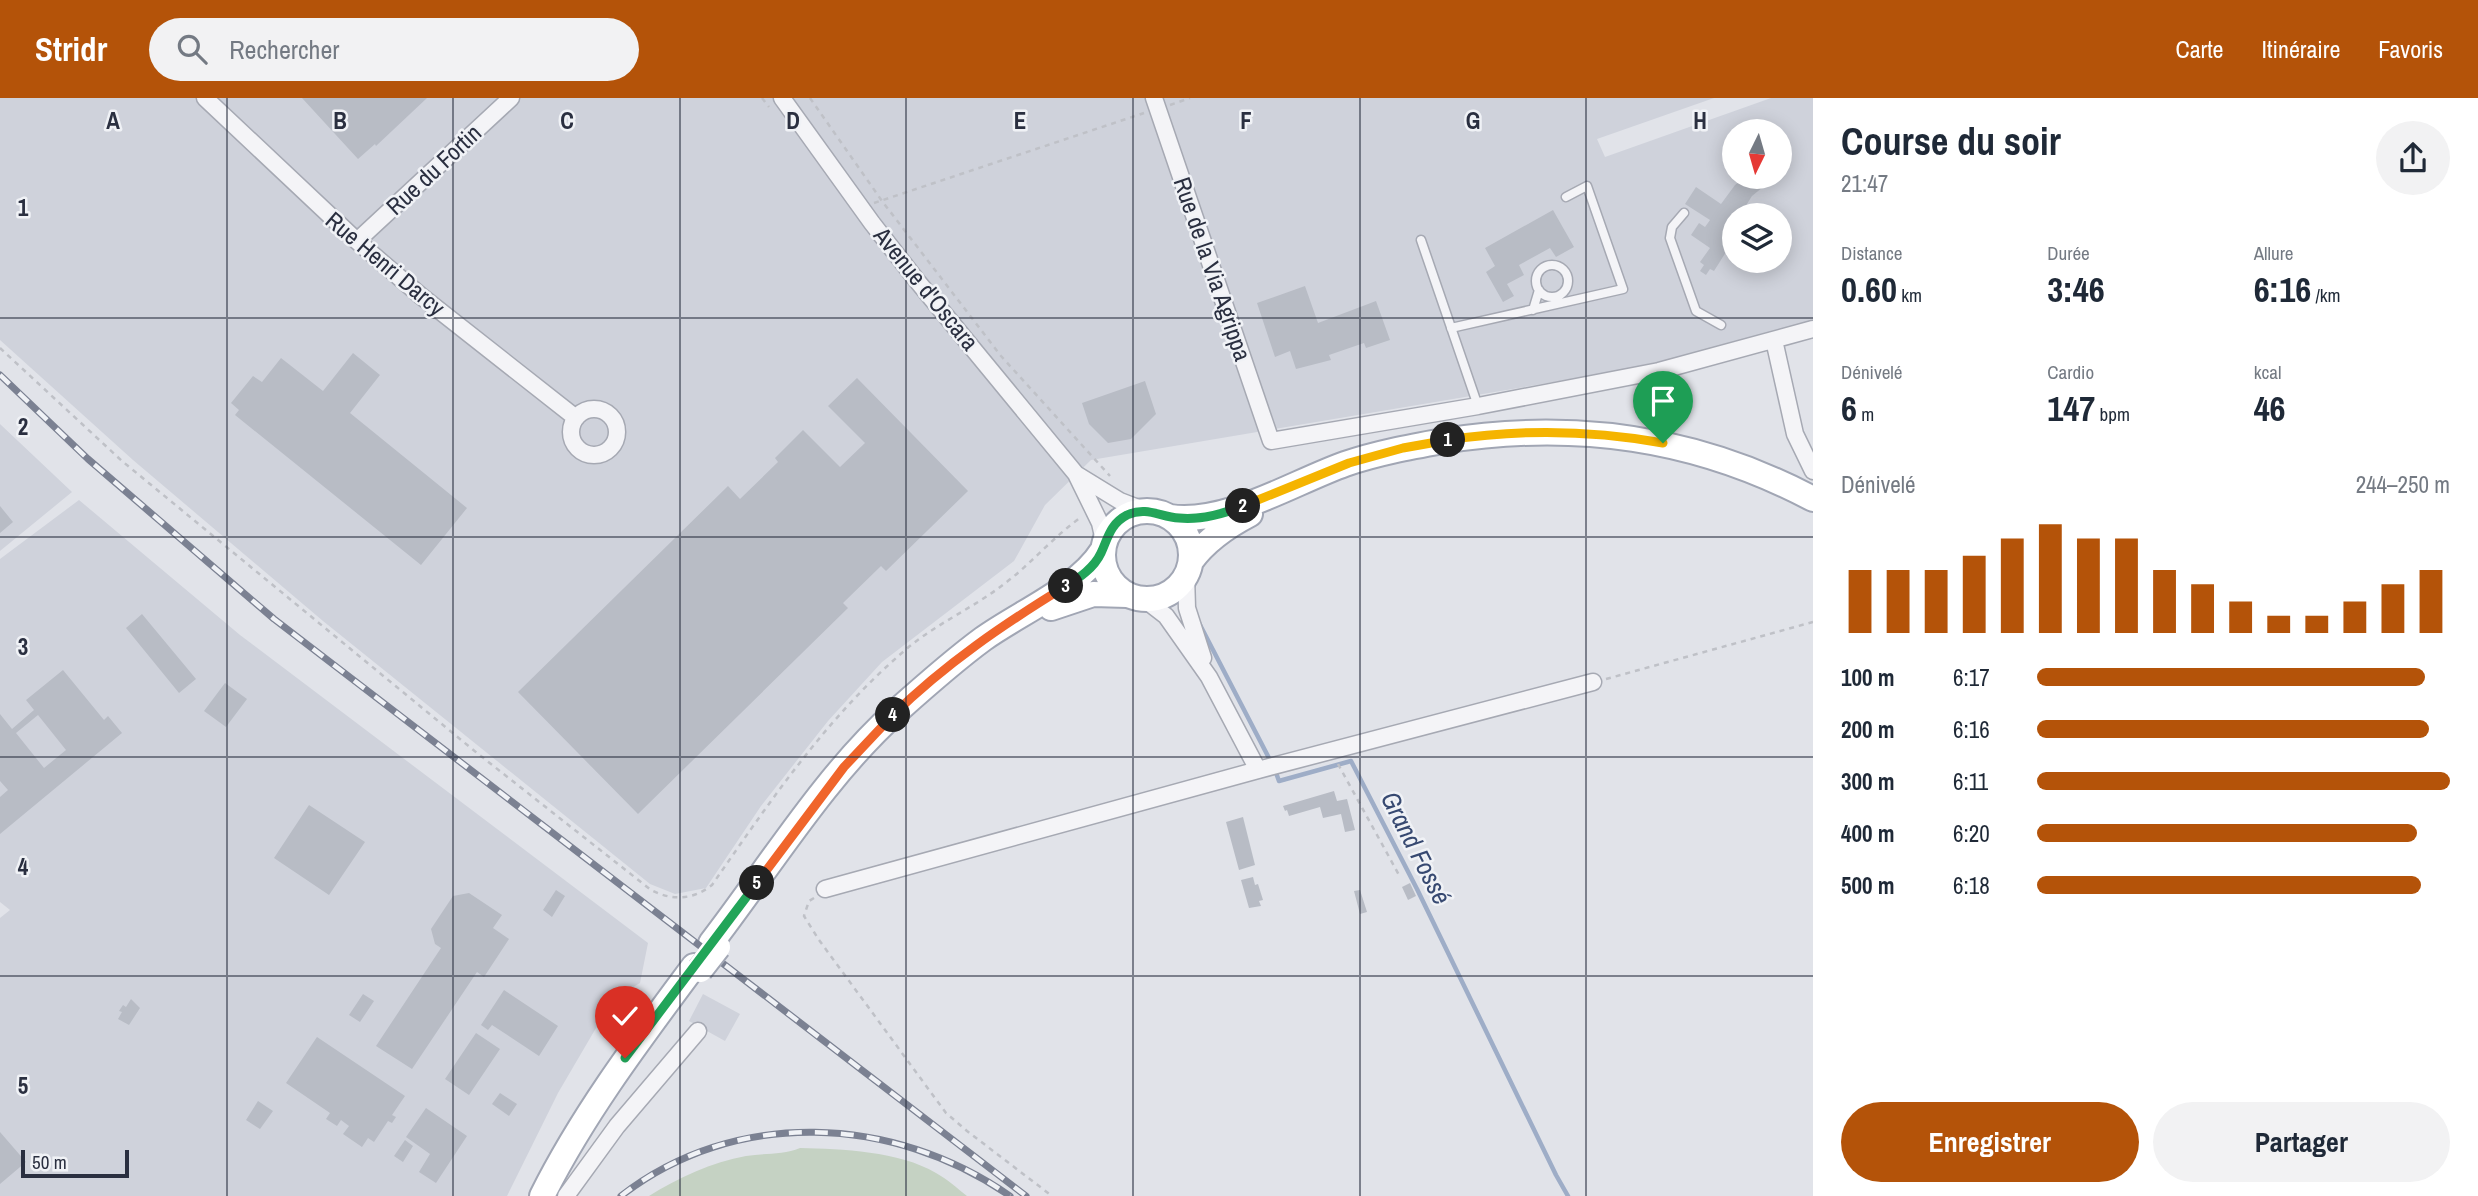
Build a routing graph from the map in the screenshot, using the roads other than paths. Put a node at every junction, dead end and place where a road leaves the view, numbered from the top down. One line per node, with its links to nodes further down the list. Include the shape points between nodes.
1 (205, 98): 8 (street, Rue Henri Darcy)
2 (511, 98): 8 (street, Rue du Fortin)
3 (782, 98): 20 (street, Avenue d'Oscara, via 918,282)
4 (1156, 103): 17 (street, Rue de la Via Agrippa, via 1271,441)
5 (1566, 197): 11 (lane, via 1587,186 1623,289)
6 (1684, 213): 13 (lane, via 1670,238 1696,311)
7 (1421, 240): 14 (lane)
8 (357, 241): 18 (street, Rue Henri Darcy)
9 (1539, 290): 10 (lane, via 1552,297); 10 (lane, via 1537,275 1549,265 1564,270); 12 (lane)
10 (1565, 290): 11 (lane)
11 (1581, 299): 12 (lane)
12 (1533, 310): 14 (lane)
13 (1721, 325)
14 (1451, 328): 17 (lane)
15 (1813, 329): 16 (street)
16 (1774, 340): 17 (street, via 1659,371); 19 (street, via 1795,435)
17 (1478, 406)
18 (576, 418)
19 (1813, 471)
20 (1076, 474): 22 (street, Avenue d'Oscara, via 1127,505); 24 (street, Avenue d'Oscara, via 1094,509)
21 (1813, 499): 22 (main road, via 1759,472 1663,443 1587,433 1512,433 1385,452 1236,509 1188,519)
22 (1158, 514): 24 (main road, via 1128,515 1113,526); 25 (main road, via 1179,524 1187,537)
23 (1813, 514): 25 (main road, via 1766,487 1682,457 1618,444 1514,442 1416,455 1339,475 1245,516 1204,544)
24 (1103, 546): 26 (main road, via 1110,580); 29 (main road, via 1083,575 954,661)
25 (1189, 568): 26 (main road, via 1171,592 1161,597); 27 (street, via 1189,617)
26 (1135, 597): 27 (street, via 1166,616); 29 (main road, via 1093,594 1046,610)
27 (1209, 677): 30 (street)
28 (1593, 682): 30 (street)
29 (900, 714): 32 (main road, bridge)
30 (1258, 770): 31 (street)
31 (825, 889)
32 (697, 968): 34 (main road, via 625,1058); 35 (main road, via 589,1129)
33 (698, 1031): 36 (street, via 617,1126)
34 (541, 1196)
35 (551, 1196)
36 (566, 1196)

